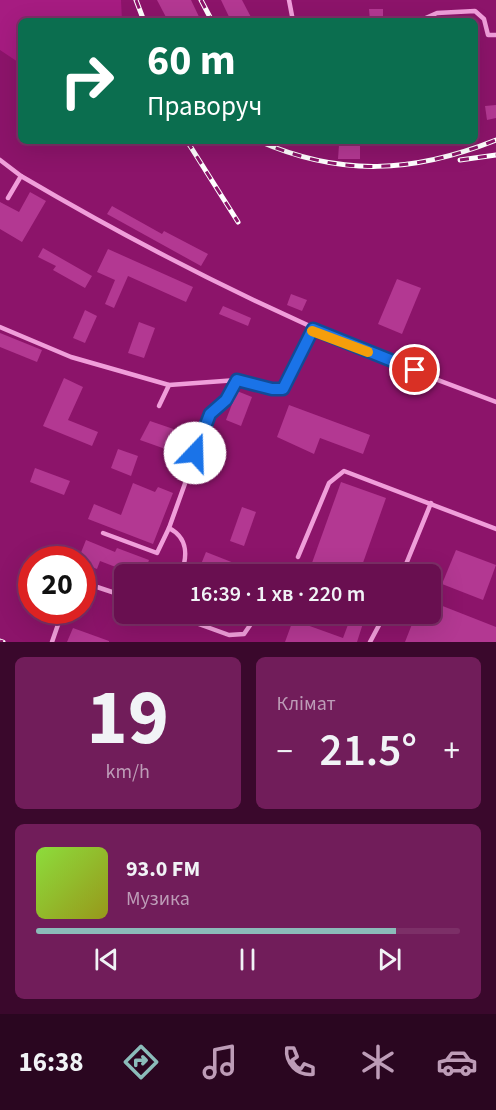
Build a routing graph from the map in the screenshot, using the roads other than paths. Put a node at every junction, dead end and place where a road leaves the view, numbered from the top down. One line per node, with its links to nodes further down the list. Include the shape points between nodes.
1 (289, 0): 2 (lane)
2 (292, 18)
3 (427, 18): 4 (lane, via 475,10 484,19 488,35)
4 (496, 35)
5 (0, 160): 6 (lane)
6 (21, 176): 7 (lane); 9 (lane, via 112,229)
7 (8, 198)
8 (0, 327): 11 (lane, via 71,357)
9 (313, 329): 10 (lane, via 283,389); 12 (lane)
10 (237, 380): 11 (lane); 15 (lane, via 226,400 210,414)
11 (169, 385): 13 (lane)
12 (496, 402)
13 (159, 406)
14 (431, 504): 16 (lane); 18 (lane, via 344,471 329,483); 20 (lane)
15 (169, 528): 17 (lane, via 157,553); 19 (lane, via 180,534 185,544)
16 (496, 529)
17 (103, 533)
18 (298, 557)
19 (185, 564)
20 (406, 564)
21 (96, 587): 22 (lane)
22 (114, 593)
23 (58, 624): 27 (lane)
24 (199, 624): 25 (lane, via 229,635 244,634)
25 (251, 624)
26 (380, 624): 28 (lane)
27 (52, 642)
28 (370, 642)

